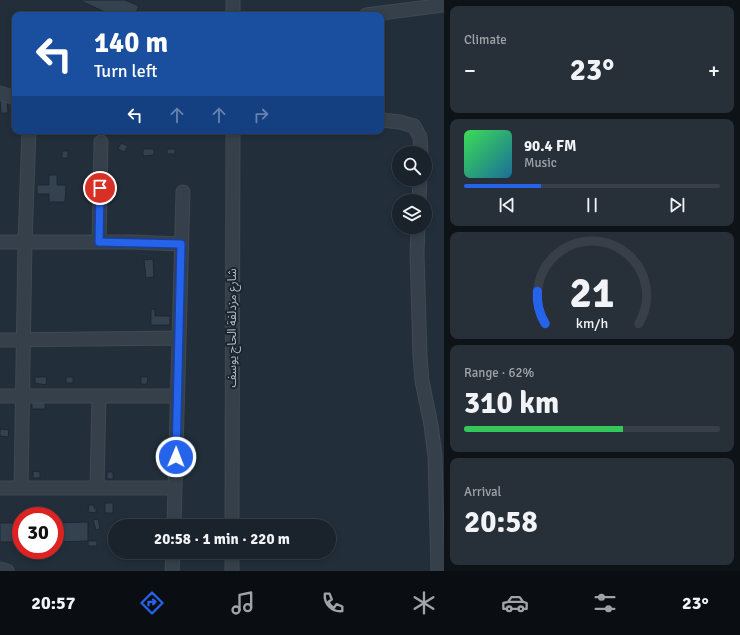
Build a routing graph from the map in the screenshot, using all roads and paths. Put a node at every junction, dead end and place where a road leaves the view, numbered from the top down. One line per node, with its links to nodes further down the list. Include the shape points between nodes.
1 (234, 0): 3 (street)
2 (444, 5): 4 (street)
3 (233, 12)
4 (384, 13)
5 (0, 93): 6 (street)
6 (12, 97)
7 (384, 120): 11 (street, via 414,126 420,137)
8 (29, 134): 15 (street)
9 (233, 134): 30 (street, شارع مزدلفة الحاج يوسف)
10 (102, 142): 16 (street)
11 (421, 146)
12 (183, 192): 17 (street)
13 (418, 234): 37 (street, via 420,356 436,462)
14 (0, 242): 15 (street)
15 (25, 242): 16 (street); 19 (street)
16 (99, 242): 17 (street)
17 (181, 244): 18 (street)
18 (179, 338): 19 (street); 24 (street)
19 (24, 339): 20 (street); 22 (street)
20 (0, 340)
21 (0, 396): 22 (street)
22 (24, 396): 23 (street); 26 (street)
23 (99, 396): 24 (street); 27 (street)
24 (177, 396): 28 (street)
25 (0, 488): 26 (street)
26 (21, 488): 27 (street)
27 (97, 488): 28 (street)
28 (175, 488): 29 (street)
29 (174, 519)
30 (232, 519)
31 (173, 559): 35 (street)
32 (232, 559): 36 (street)
33 (0, 569): 34 (street)
34 (7, 571)
35 (172, 571)
36 (232, 571)
37 (438, 571)

